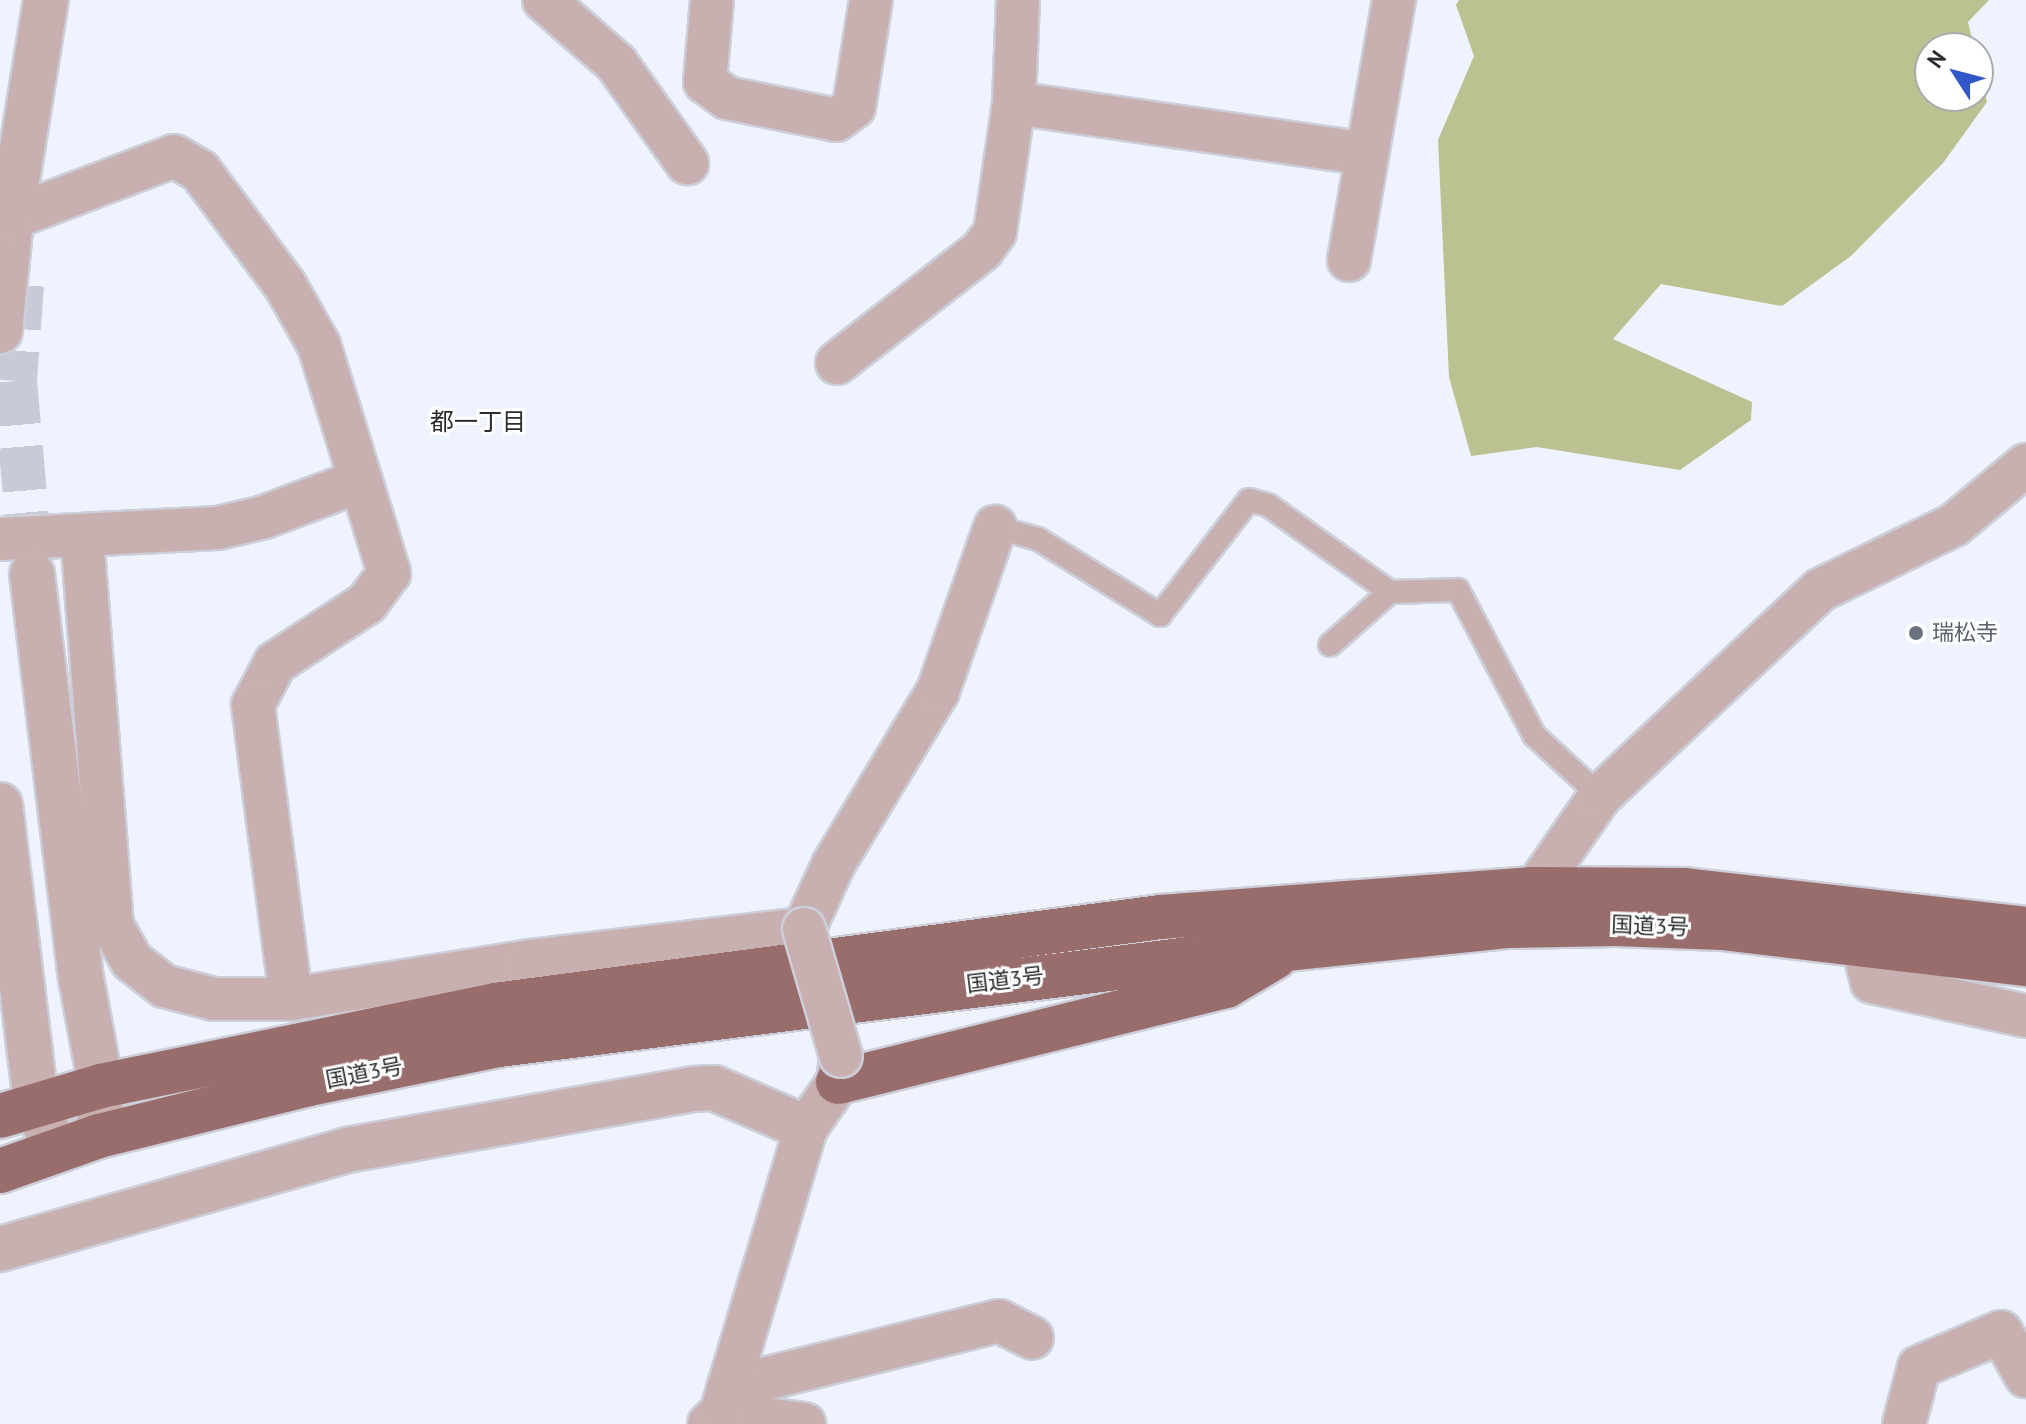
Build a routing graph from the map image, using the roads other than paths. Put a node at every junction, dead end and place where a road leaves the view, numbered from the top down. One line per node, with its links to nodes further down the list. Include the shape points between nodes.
1 (46, 0): 10 (street)
2 (544, 0): 9 (street, via 616,63)
3 (712, 0): 4 (street, via 705,82 727,98 836,120 854,107)
4 (871, 0)
5 (1018, 0): 7 (street)
6 (1394, 0): 8 (street)
7 (1014, 103): 8 (street); 13 (street, via 995,232 982,250)
8 (1367, 154): 11 (street)
9 (687, 163)
10 (6, 216): 12 (street); 15 (street, via 156,159 174,156 200,171 285,285 319,345)
11 (1349, 260)
12 (0, 331)
13 (837, 363)
14 (2026, 465): 22 (street, via 1954,525 1820,590)
15 (360, 481): 17 (street, via 264,517 218,528); 31 (street, via 389,573 367,603 275,663 253,705)
16 (995, 527): 20 (lane, via 1038,539 1160,615 1249,500 1268,505); 26 (street, via 938,691 833,865)
17 (82, 536): 18 (street); 31 (street, via 112,926 132,961 164,986 214,999)
18 (0, 539)
19 (32, 574): 34 (street, via 81,978)
20 (1390, 592): 21 (lane); 22 (lane, via 1458,590 1534,735)
21 (1330, 645)
22 (1600, 796): 24 (street)
23 (0, 805): 35 (street)
24 (1533, 889): 25 (street); 27 (highway, 国道3号, via 1685,890); 34 (highway, 国道3号, via 1161,917 495,1005)
25 (1511, 926): 28 (highway, 国道3号, via 1722,928); 29 (highway, 国道3号)
26 (804, 929): 31 (street, via 531,961); 33 (street, bridge)
27 (2026, 929)
28 (1862, 943): 30 (highway, 国道3号); 32 (street, via 1872,982)
29 (1288, 950): 33 (highway, via 1226,986); 37 (highway, 国道3号, via 499,1045 309,1084)
30 (2026, 964)
31 (291, 999)
32 (2026, 1016)
33 (840, 1069): 36 (street)
34 (101, 1086): 35 (highway, 国道3号); 37 (street)
35 (18, 1109): 38 (street)
36 (806, 1128): 40 (street, via 714,1088 693,1089 347,1150); 43 (street)
37 (99, 1136): 38 (highway, 国道3号)
38 (55, 1150): 39 (highway, 国道3号)
39 (0, 1171)
40 (0, 1249)
41 (1032, 1338): 43 (street, via 999,1321)
42 (2026, 1376): 45 (street, via 2001,1332 1919,1367)
43 (719, 1408): 44 (street)
44 (804, 1424)
45 (1904, 1424)

